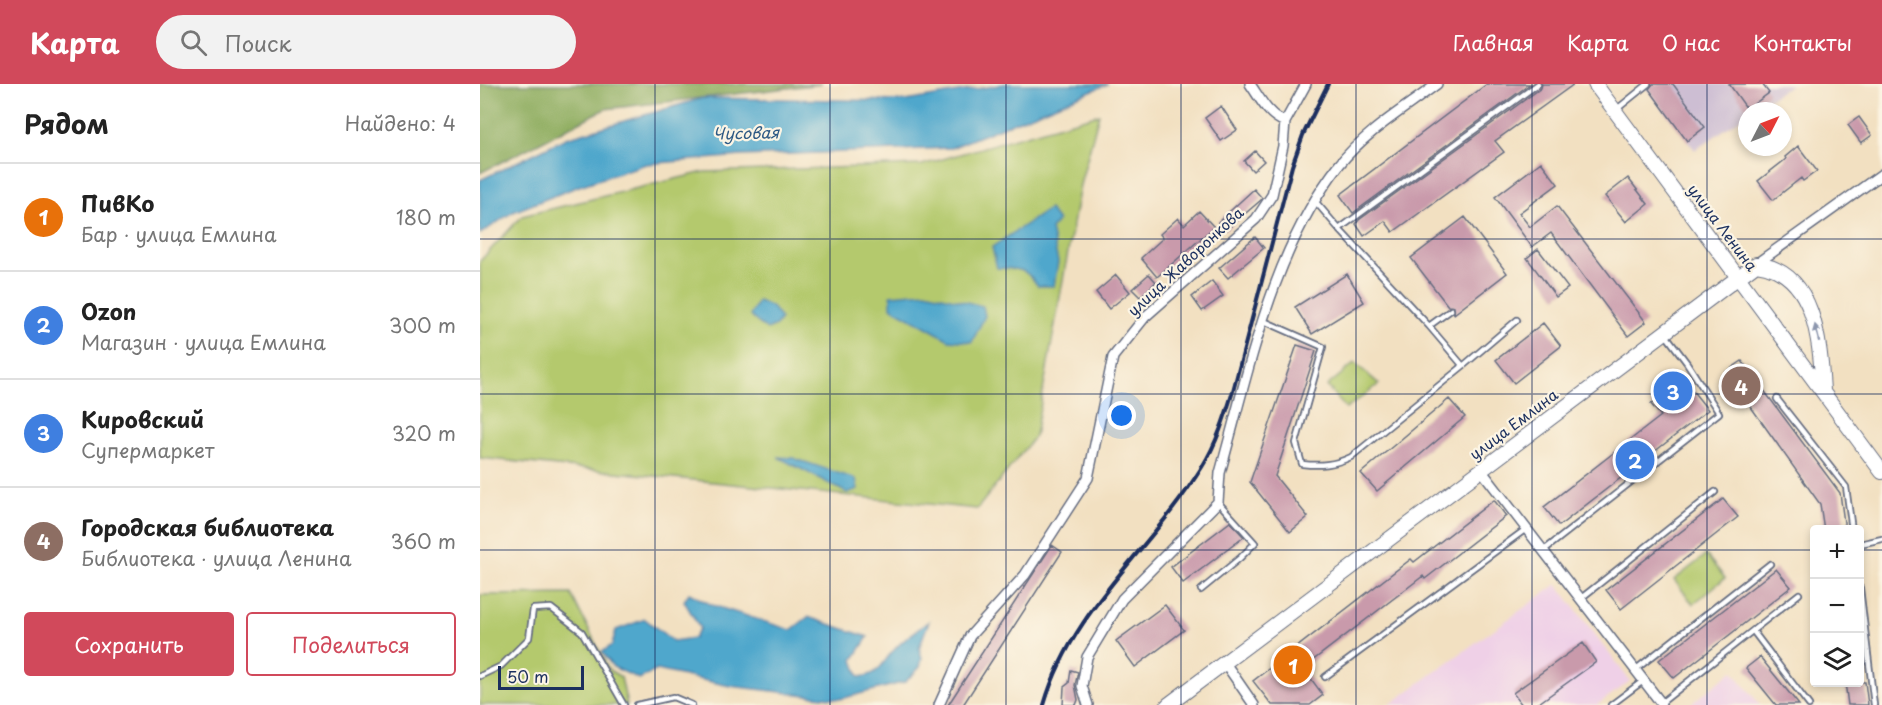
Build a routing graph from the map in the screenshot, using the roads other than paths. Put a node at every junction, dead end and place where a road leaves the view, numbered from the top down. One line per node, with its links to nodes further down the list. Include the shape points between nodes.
1 (1250, 84): 8 (street, via 1266,108)
2 (1306, 84): 8 (street, улица Жаворонкова)
3 (1437, 84): 10 (street, via 1359,144)
4 (1538, 84): 11 (lane)
5 (1595, 84): 7 (street, улица Ленина)
6 (1648, 84): 7 (lane)
7 (1615, 111): 13 (street, улица Ленина)
8 (1285, 122): 46 (street, улица Жаворонкова, via 1272,195 1256,219 1146,317 1113,357 1088,478 1025,574 970,636)
9 (1882, 174): 12 (street, улица Емлина)
10 (1315, 201): 11 (lane); 16 (street, via 1280,269)
11 (1339, 229): 17 (lane)
12 (1756, 264): 13 (street, улица Емлина); 20 (street, улица Ленина, one-way to 12, via 1821,348 1808,306 1792,279 1779,269)
13 (1738, 277): 18 (street, улица Емлина); 20 (street, улица Ленина)
14 (1451, 310): 17 (lane)
15 (1517, 320): 19 (lane)
16 (1264, 321): 19 (lane, via 1323,347 1296,443 1302,464 1322,466 1351,457); 25 (street, via 1220,473)
17 (1430, 326): 19 (lane)
18 (1664, 332): 22 (street, улица Емлина); 30 (lane, via 1719,413)
19 (1463, 366)
20 (1823, 391): 23 (street, улица Ленина)
21 (1777, 399): 26 (lane, via 1846,487)
22 (1481, 470): 27 (street); 37 (street, улица Емлина)
23 (1882, 472)
24 (1715, 492): 34 (lane)
25 (1218, 502): 32 (lane, via 1255,543); 47 (street, via 1122,599 1087,657 1082,686)
26 (1851, 525)
27 (1526, 529): 30 (street); 40 (lane)
28 (1882, 539): 29 (lane)
29 (1864, 543)
30 (1543, 551): 34 (street)
31 (1770, 564): 38 (lane)
32 (1200, 590)
33 (1799, 594): 36 (lane)
34 (1580, 599): 38 (street)
35 (1864, 621): 52 (lane)
36 (1753, 632): 42 (lane); 51 (lane)
37 (1225, 663): 48 (street, улица Емлина); 49 (street)
38 (1635, 670): 41 (street)
39 (480, 676): 43 (lane, via 501,666 528,638 533,609 551,608 582,632)
40 (1325, 677)
41 (1643, 681): 42 (street); 50 (lane)
42 (1661, 703)
43 (624, 705)
44 (637, 705): 45 (lane, via 673,697)
45 (692, 705)
46 (939, 705)
47 (1088, 705)
48 (1168, 705)
49 (1254, 705)
50 (1611, 705)
51 (1809, 705)
52 (1874, 705)

